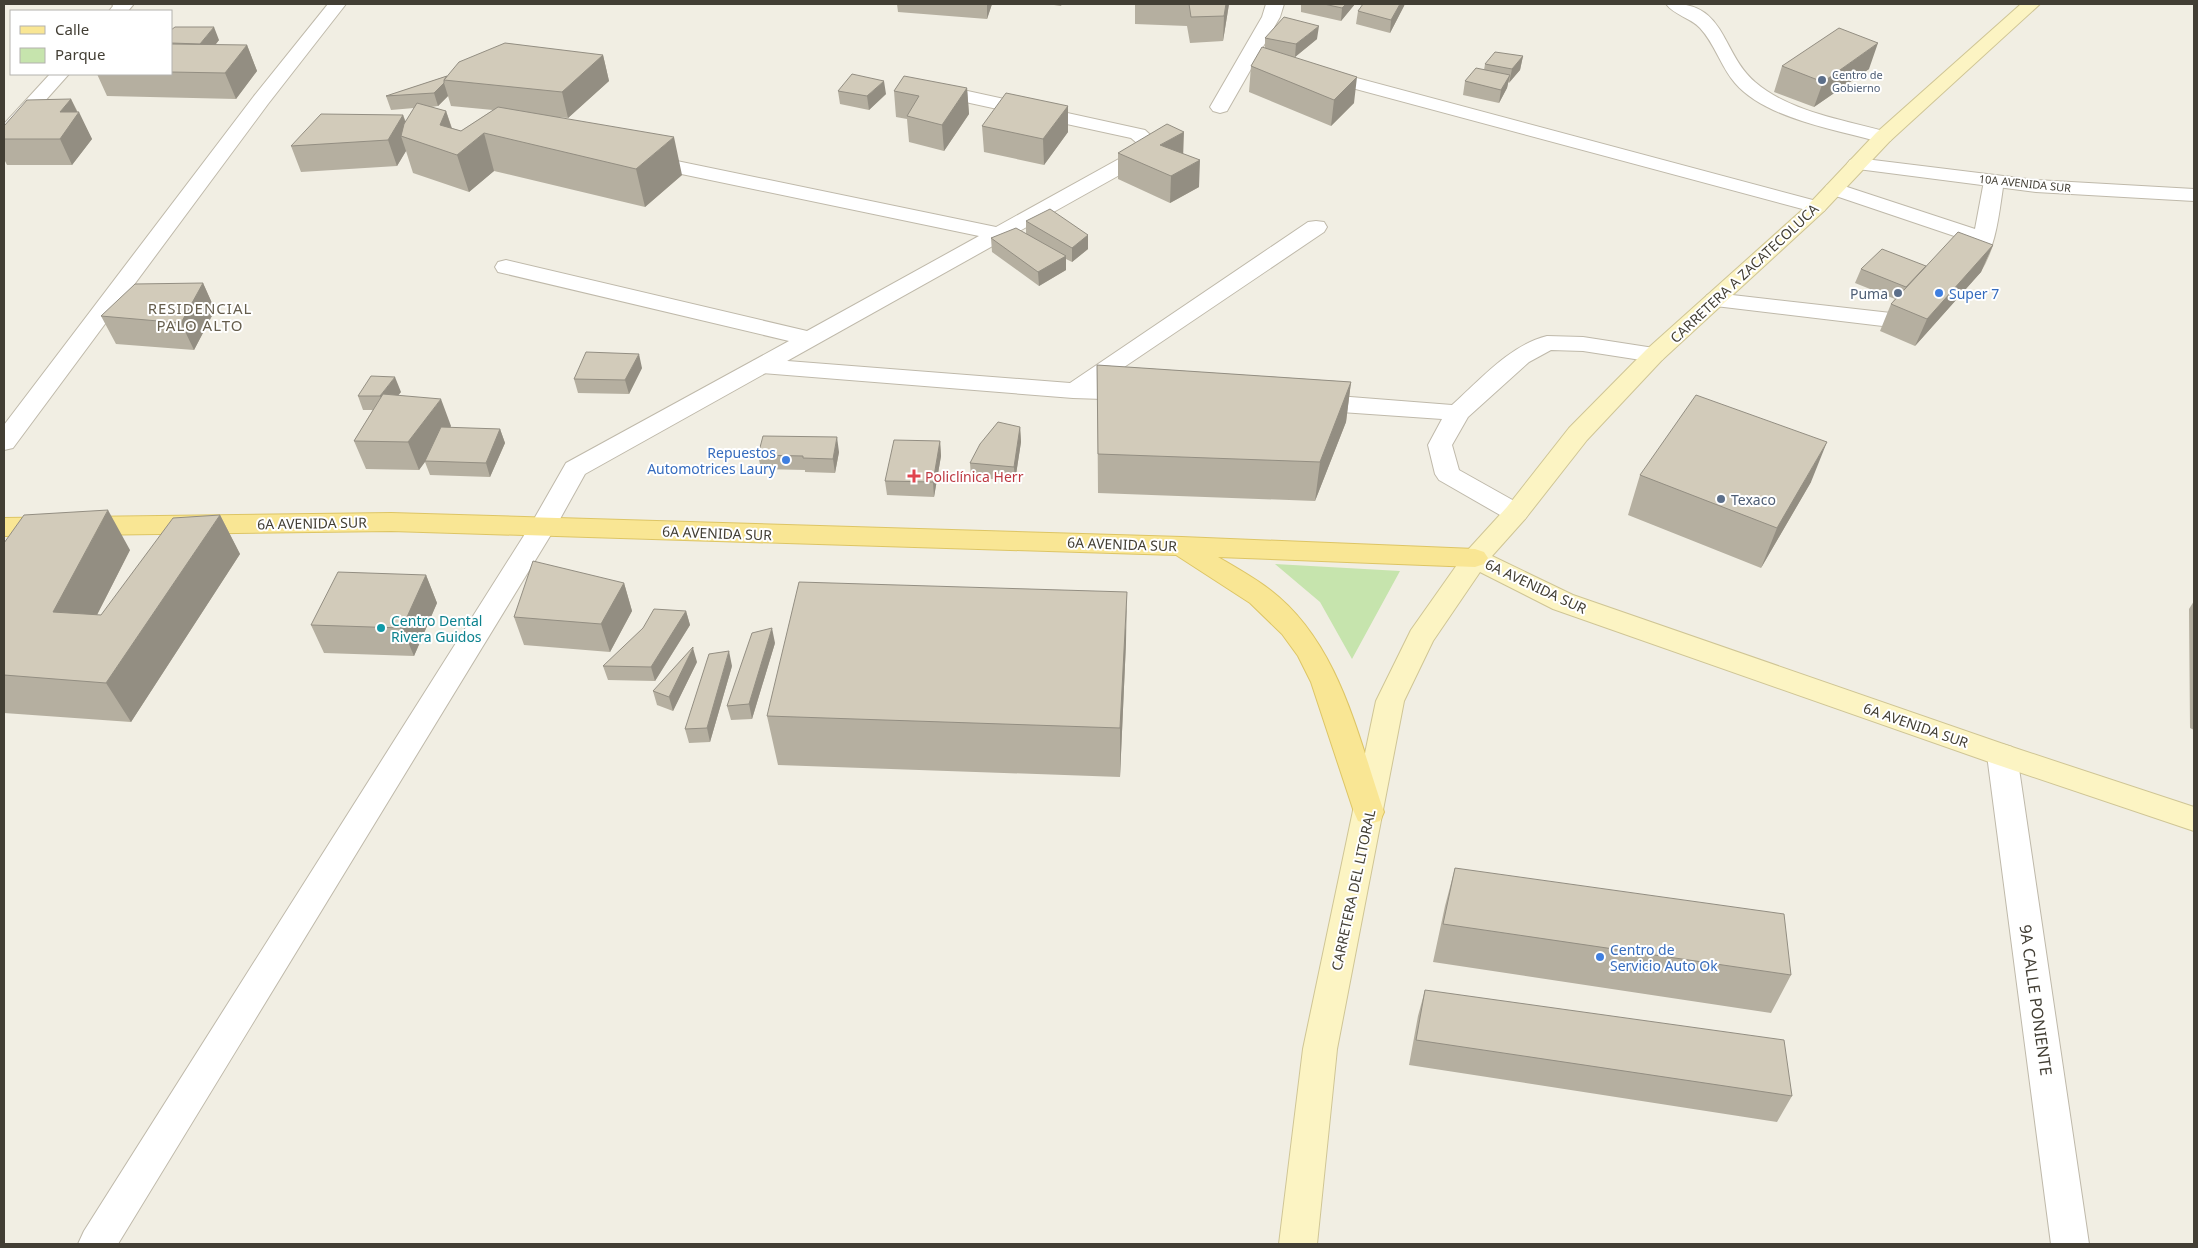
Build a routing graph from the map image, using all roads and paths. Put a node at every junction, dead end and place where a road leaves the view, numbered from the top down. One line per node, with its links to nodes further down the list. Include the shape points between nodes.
1 (337, 4): 31 (street)
2 (1275, 4): 5 (street)
3 (1674, 4): 10 (street, via 1709,27 1739,77 1750,87 1783,106)
4 (2031, 4): 10 (main road, CARRETERA A ZACATECOLUCA)
5 (1250, 55): 8 (street); 16 (street)
6 (59, 75): 9 (street)
7 (918, 86): 18 (street, via 1138,134 1149,143 1143,154)
8 (1220, 107)
9 (4, 135)
10 (1882, 137): 12 (main road, CARRETERA A ZACATECOLUCA)
11 (621, 155): 18 (street)
12 (1857, 164): 13 (street, 10A AVENIDA SUR); 14 (main road, CARRETERA A ZACATECOLUCA)
13 (1994, 181): 15 (street, 10A AVENIDA SUR); 19 (street)
14 (1834, 189): 16 (main road, CARRETERA A ZACATECOLUCA); 19 (street)
15 (2194, 195)
16 (1817, 207): 22 (main road, CARRETERA A ZACATECOLUCA)
17 (1316, 227): 27 (street)
18 (999, 234): 24 (street)
19 (1984, 239): 21 (street)
20 (506, 267): 24 (street)
21 (1971, 268)
22 (1715, 300): 23 (street); 25 (main road, CARRETERA A ZACATECOLUCA)
23 (1891, 320)
24 (812, 338): 26 (street)
25 (1654, 355): 30 (street, via 1583,344 1546,343 1521,358); 32 (main road, CARRETERA A ZACATECOLUCA, via 1578,434)
26 (761, 366): 27 (street); 34 (street, via 575,469)
27 (1073, 390): 28 (street)
28 (1152, 394)
29 (1290, 401): 30 (street)
30 (1458, 413): 32 (street, via 1440,445 1448,474)
31 (4, 442)
32 (1516, 513): 36 (main road, CARRETERA A ZACATECOLUCA)
33 (4, 527): 34 (main road, 6A AVENIDA SUR, via 390,522)
34 (542, 528): 35 (main road, 6A AVENIDA SUR); 40 (street)
35 (1182, 546): 36 (main road, 6A AVENIDA SUR); 38 (main road, via 1260,596 1292,627 1310,651 1326,682)
36 (1475, 558): 37 (main road, 6A AVENIDA SUR, via 1563,602); 38 (main road, CARRETERA DEL LITORAL, via 1421,637 1390,701)
37 (2002, 755): 39 (main road, 6A AVENIDA SUR); 42 (street, 9A CALLE PONIENTE)
38 (1369, 812): 41 (main road, CARRETERA DEL LITORAL, via 1320,1049)
39 (2194, 819)
40 (98, 1244)
41 (1298, 1244)
42 (2070, 1244)

